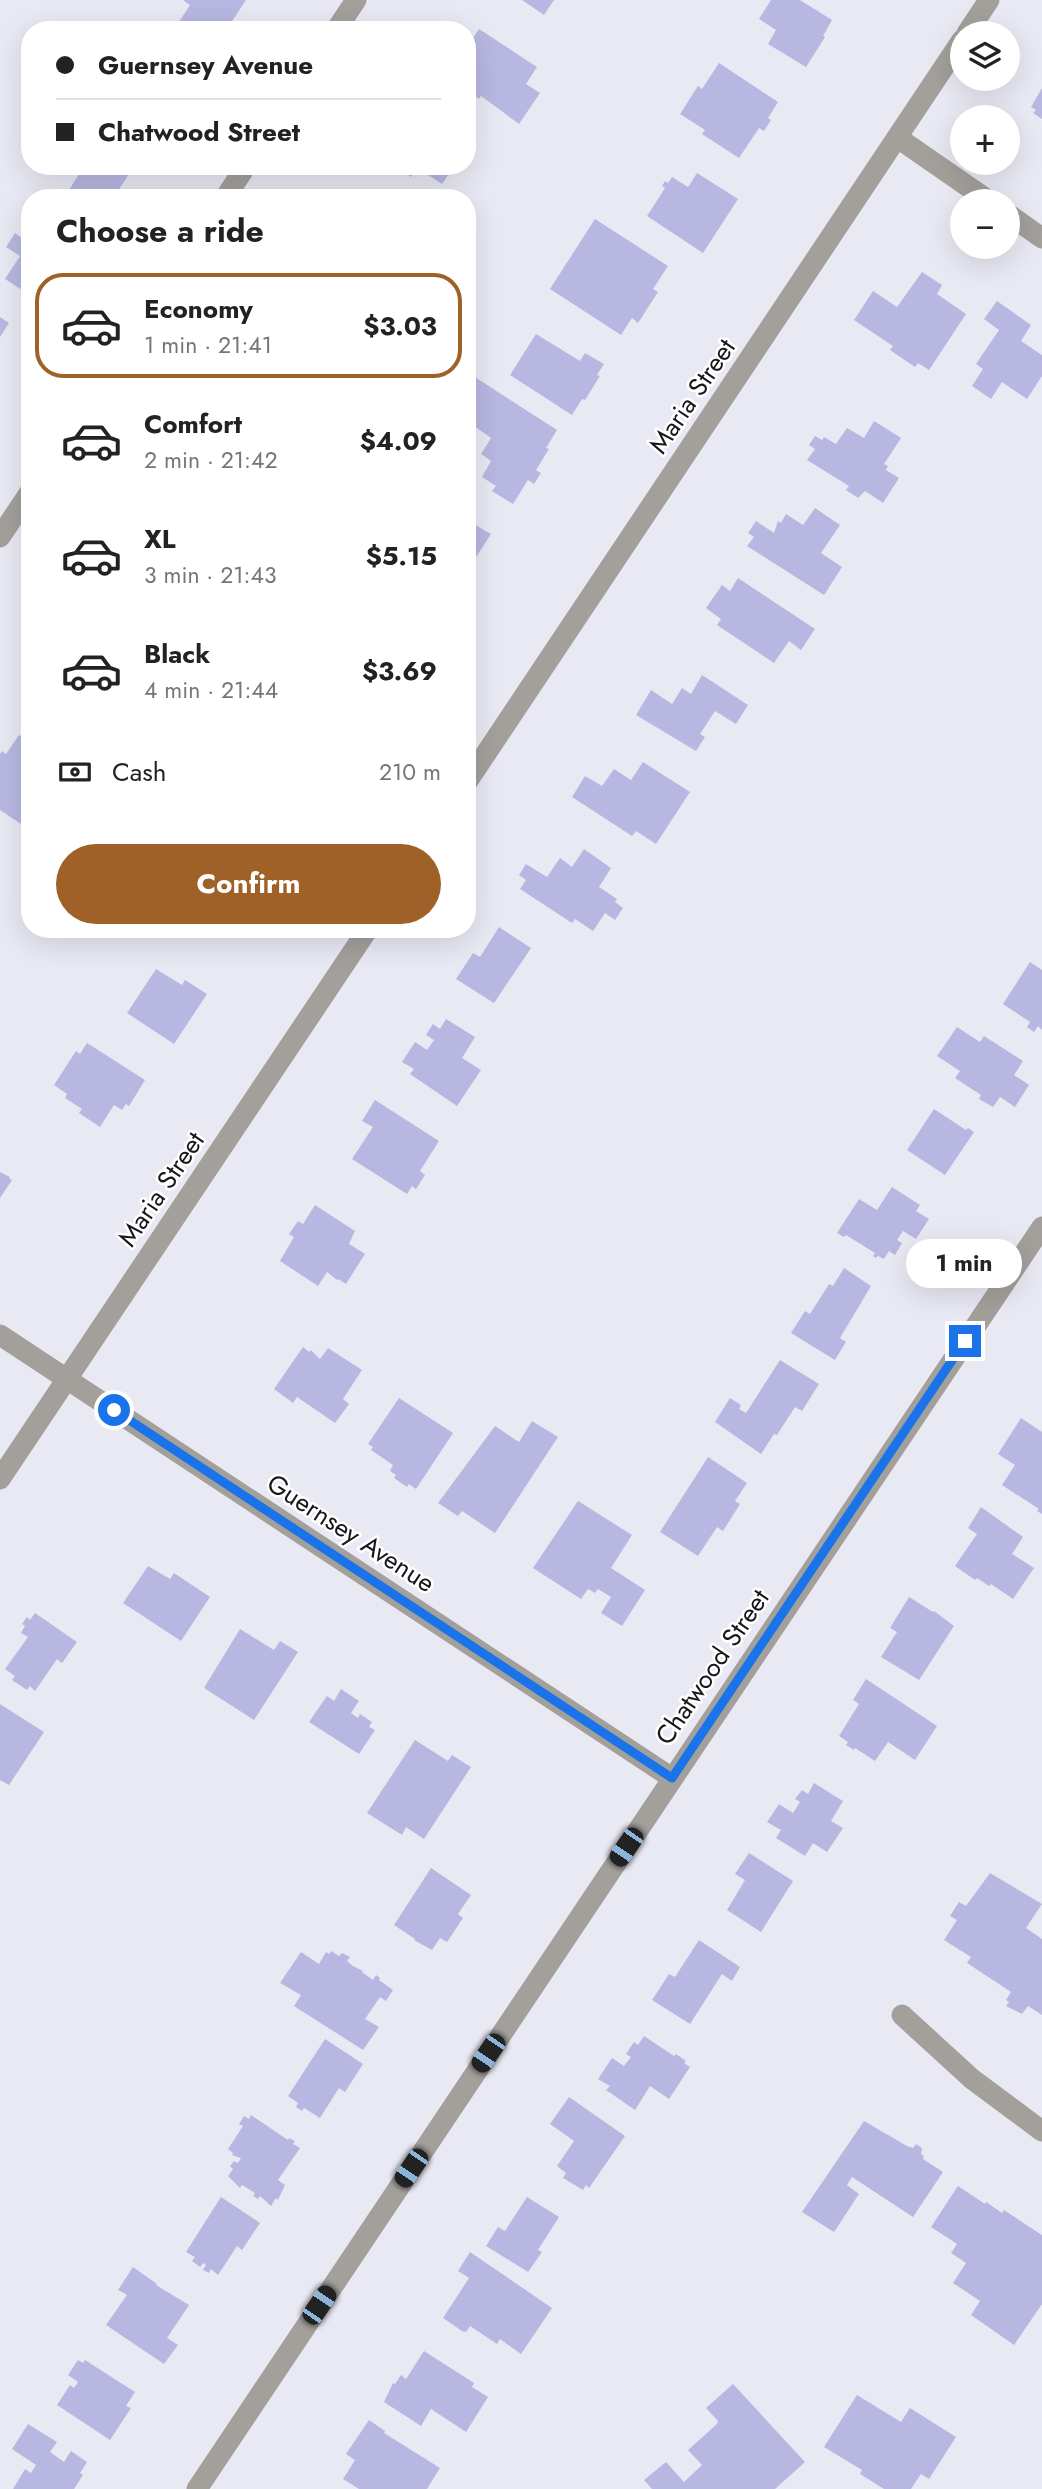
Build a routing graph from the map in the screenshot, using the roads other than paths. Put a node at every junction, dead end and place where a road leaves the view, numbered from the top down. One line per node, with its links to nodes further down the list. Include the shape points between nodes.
1 (356, 0): 3 (street)
2 (989, 0): 4 (street)
3 (342, 21)
4 (975, 21)
5 (950, 58): 6 (street, Maria Street)
6 (898, 138): 7 (street); 12 (street, Maria Street)
7 (972, 189)
8 (1020, 222): 9 (street)
9 (1042, 238)
10 (21, 506): 11 (street)
11 (0, 537)
12 (476, 769)
13 (362, 938): 16 (street, Maria Street)
14 (1042, 1227): 18 (street, Chatwood Street)
15 (0, 1335): 16 (street, Guernsey Avenue)
16 (67, 1380): 17 (street, Maria Street); 18 (street, Guernsey Avenue)
17 (0, 1479)
18 (672, 1778): 21 (street, Chatwood Street)
19 (902, 2015): 20 (street, via 972,2080)
20 (1042, 2131)
21 (197, 2489)

